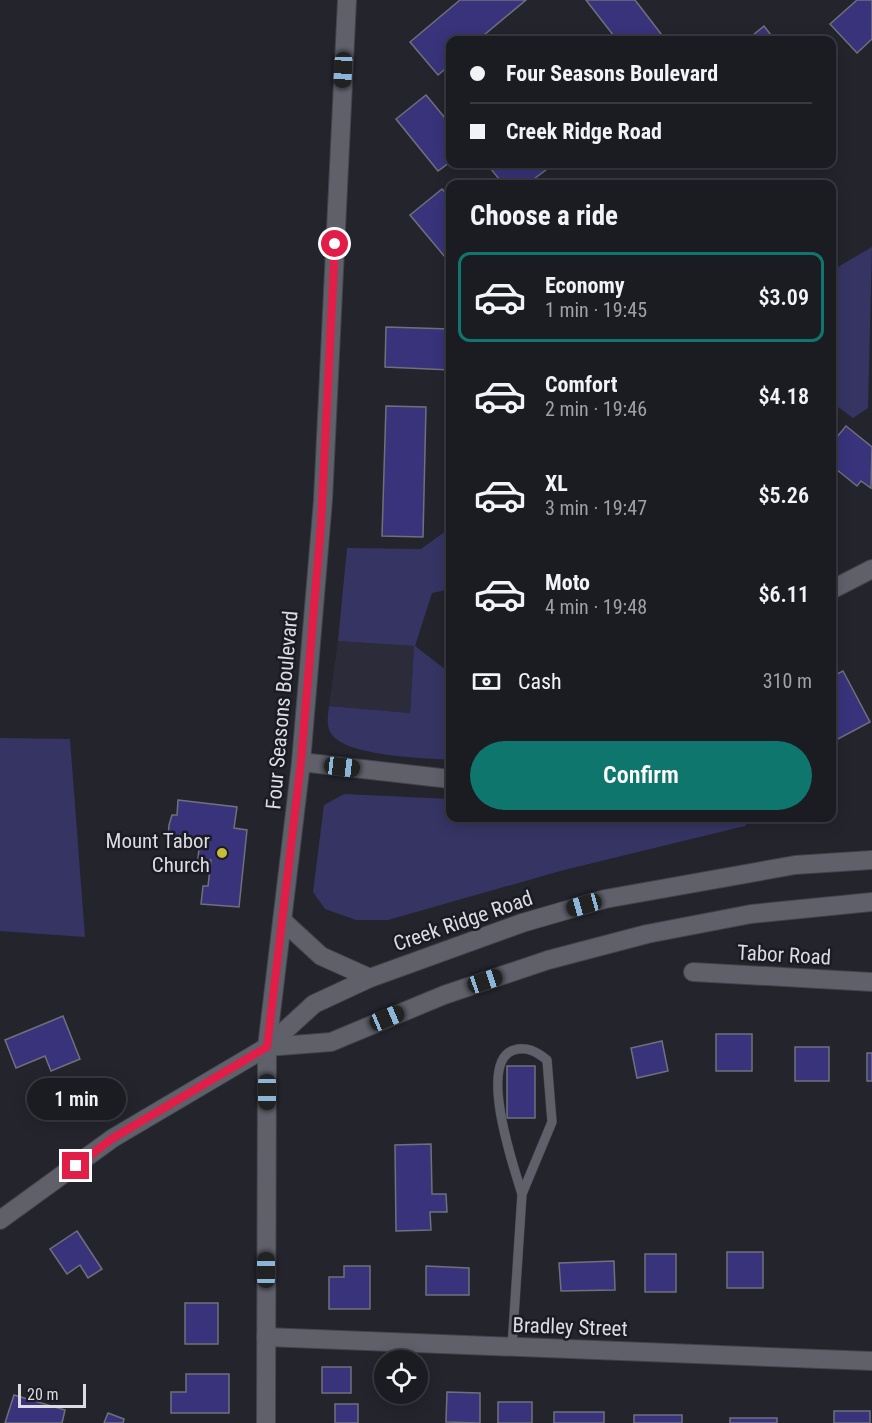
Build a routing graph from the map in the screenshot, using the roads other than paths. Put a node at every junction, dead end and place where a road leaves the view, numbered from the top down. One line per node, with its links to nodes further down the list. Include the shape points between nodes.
1 (346, 0): 4 (street, Four Seasons Boulevard, via 323,500)
2 (872, 569): 3 (street)
3 (836, 587)
4 (301, 762): 5 (street); 8 (street, Four Seasons Boulevard)
5 (446, 779)
6 (872, 860): 10 (street, Creek Ridge Road, via 795,866 605,900 522,923)
7 (872, 902): 12 (street, Creek Ridge Road, via 751,914 646,933 444,995 331,1042)
8 (283, 921): 10 (street, via 321,956); 12 (street, Four Seasons Boulevard)
9 (693, 972): 11 (street, Tabor Road)
10 (370, 978): 12 (street, Creek Ridge Road, via 314,1004)
11 (872, 982)
12 (267, 1047): 14 (street, Creek Ridge Road, via 113,1138); 15 (street, Four Seasons Boulevard)
13 (522, 1194): 13 (lane, via 552,1122 547,1060 537,1051 521,1048 507,1052 499,1065 500,1116); 16 (lane)
14 (0, 1220)
15 (266, 1337): 16 (street, Bradley Street); 18 (street, Four Seasons Boulevard)
16 (512, 1347): 17 (street, Bradley Street)
17 (872, 1361)
18 (266, 1423)

